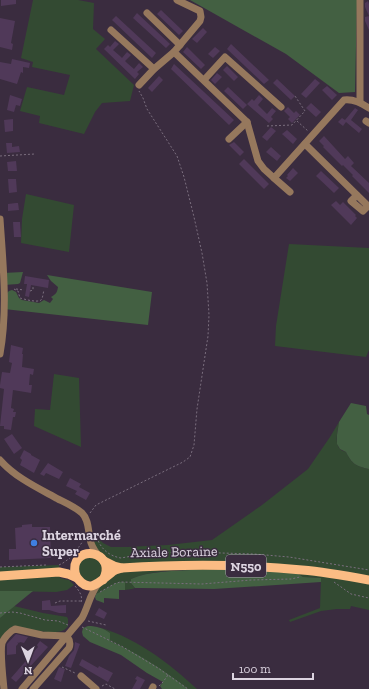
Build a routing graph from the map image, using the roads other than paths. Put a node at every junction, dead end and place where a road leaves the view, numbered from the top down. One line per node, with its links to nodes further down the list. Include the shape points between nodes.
1 (178, 0): 5 (street, via 200,11 201,17)
2 (360, 0): 10 (street)
3 (147, 13): 5 (street)
4 (111, 30): 7 (street)
5 (180, 45): 6 (street)
6 (174, 52): 7 (street); 8 (street)
7 (154, 69): 9 (street)
8 (204, 80): 11 (street, via 225,57); 13 (street)
9 (139, 85)
10 (360, 102): 12 (street); 15 (street, via 344,100)
11 (281, 107)
12 (369, 108)
13 (247, 122): 14 (street); 16 (street, via 258,161)
14 (229, 138)
15 (305, 144): 16 (street); 18 (street)
16 (274, 178): 17 (street)
17 (290, 192)
18 (357, 195)
19 (0, 219): 20 (street, via 4,309)
20 (0, 354)
21 (0, 460): 22 (street, via 22,480 78,510 85,518)
22 (90, 539): 23 (street); 24 (street)
23 (101, 558): 24 (main road, via 88,554); 26 (main road, Axiale Boraine / N550); 30 (main road, via 107,570)
24 (79, 559): 25 (main road, via 66,569); 29 (main road, via 75,567)
25 (58, 567): 27 (main road); 29 (main road)
26 (122, 568): 28 (main road, Axiale Boraine / N550, via 250,566 304,570); 30 (main road, Axiale Boraine / N550, via 111,572)
27 (0, 576)
28 (369, 580)
29 (77, 582): 30 (main road, via 89,585); 31 (street, via 87,593)
30 (101, 582): 31 (street)
31 (87, 600): 32 (street, via 82,618)
32 (67, 636): 34 (street, via 42,635 15,629 11,631 2,642); 35 (street); 36 (street, via 70,639 69,648)
33 (81, 676): 37 (street)
34 (4, 689)
35 (22, 689)
36 (33, 689)
37 (96, 689)

